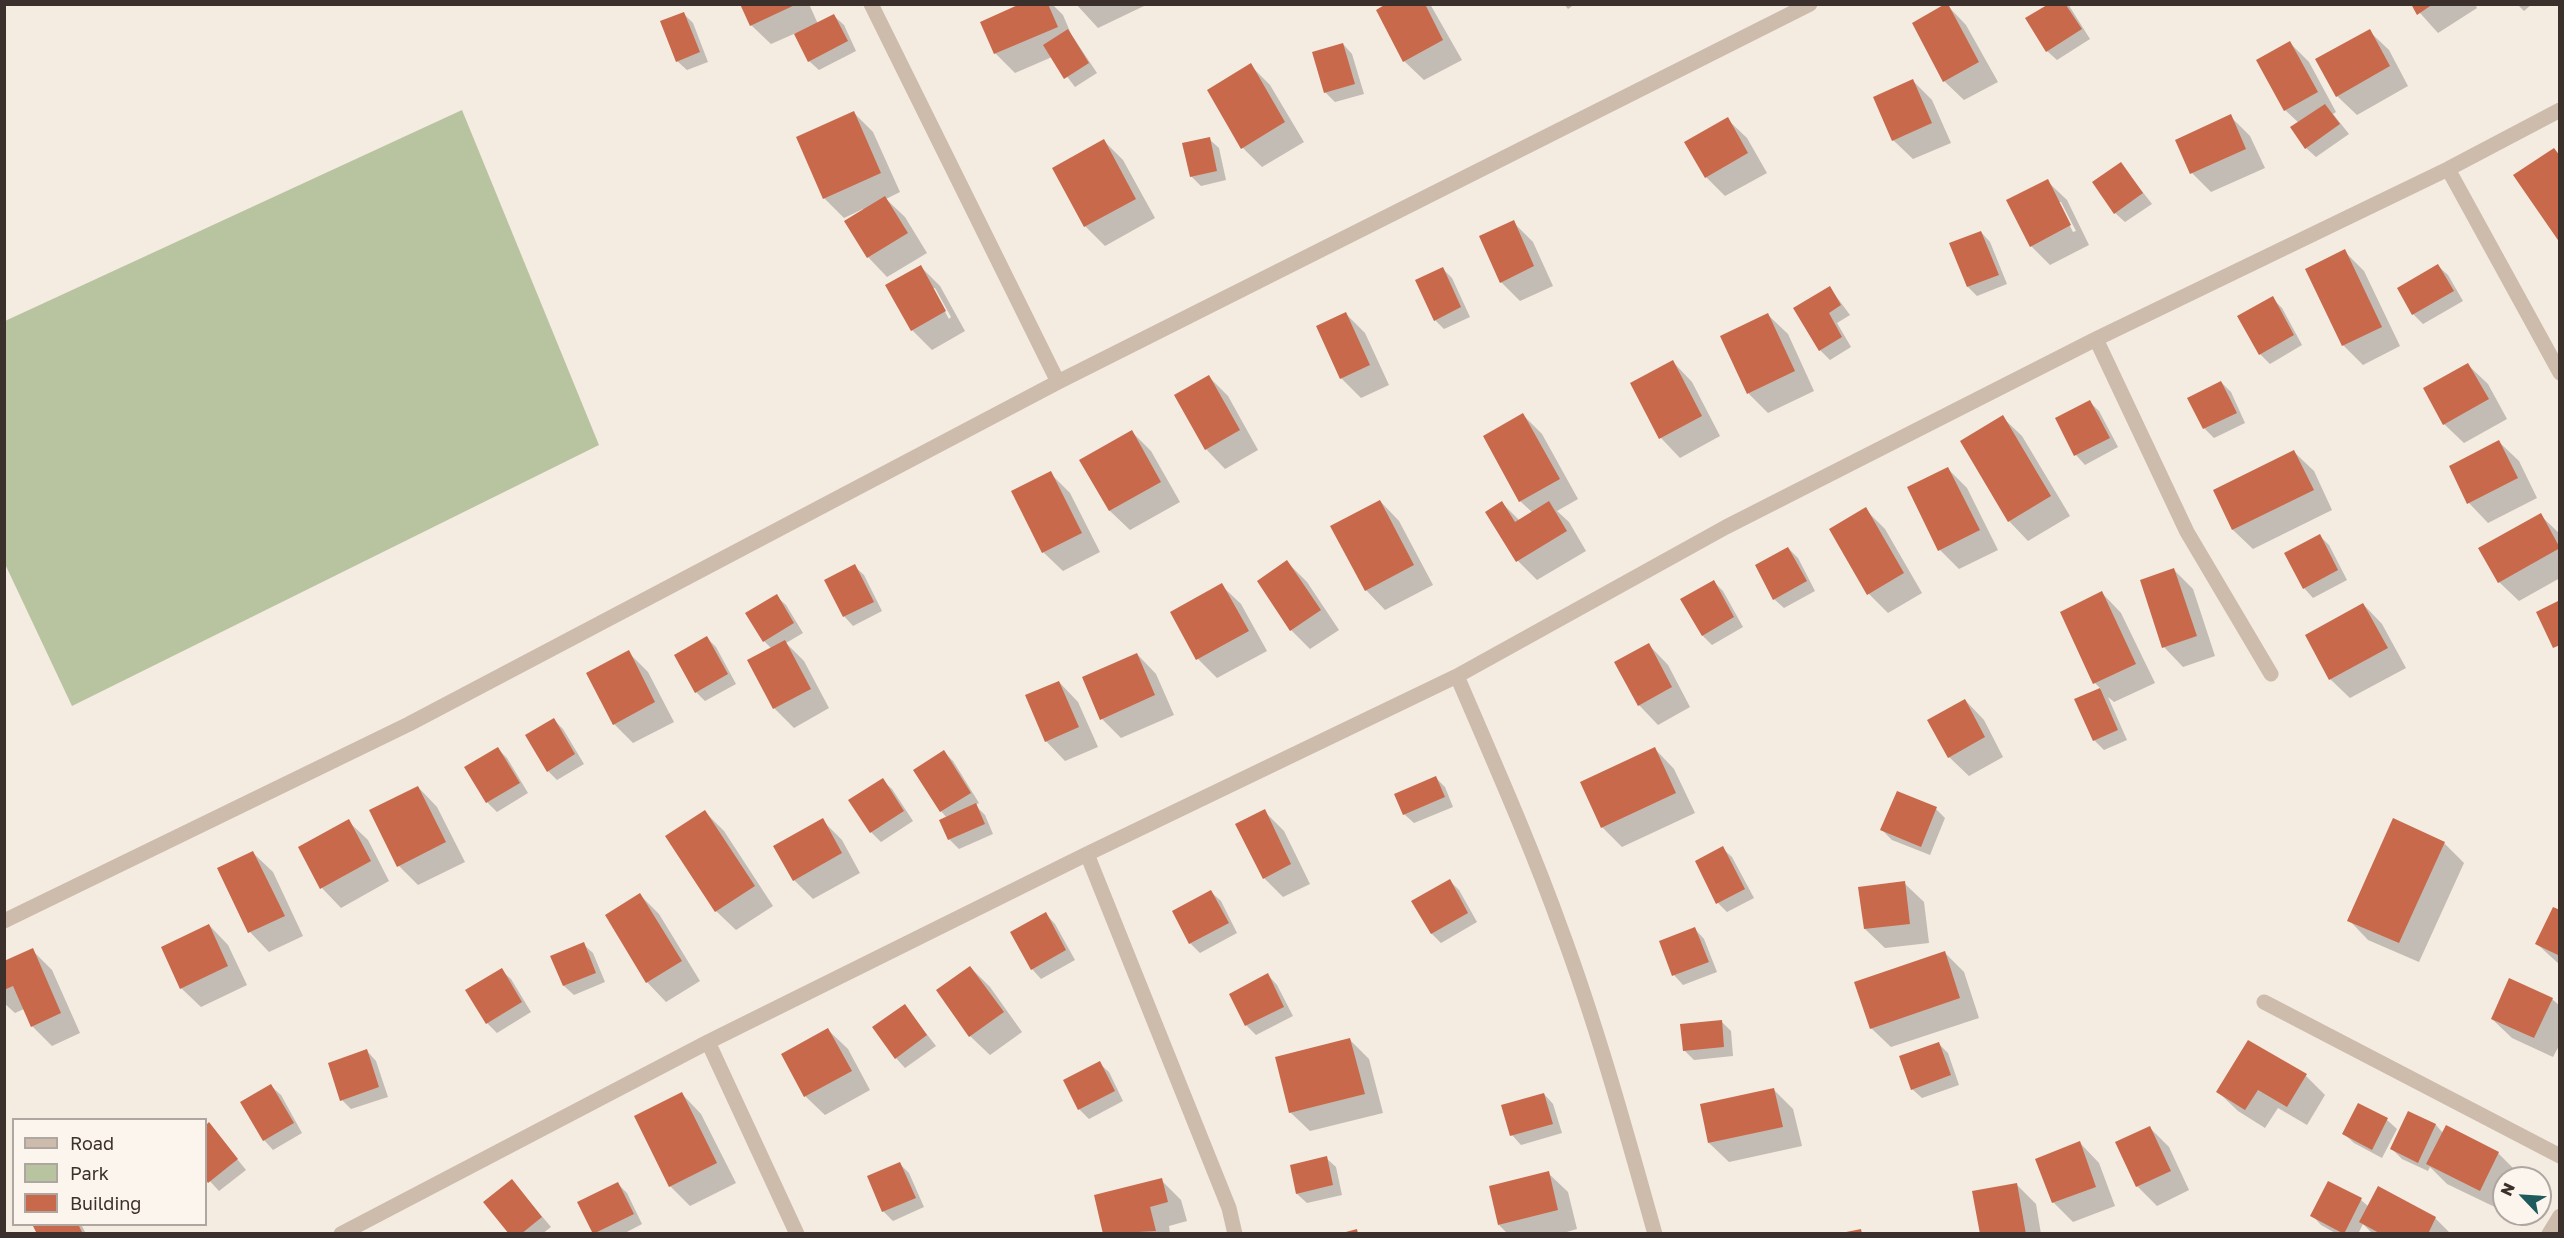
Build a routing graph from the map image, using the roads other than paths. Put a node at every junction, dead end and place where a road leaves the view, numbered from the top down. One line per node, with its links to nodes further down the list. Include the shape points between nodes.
1 (1810, 4): 7 (street)
2 (875, 6): 7 (street)
3 (2559, 110): 4 (street)
4 (2448, 169): 5 (street); 6 (street)
5 (2096, 339): 8 (street, via 2187,532); 9 (street, via 1726,527)
6 (2559, 373)
7 (1058, 382): 11 (street, via 409,723)
8 (2271, 674)
9 (1457, 676): 10 (street); 19 (street, via 1561,929 1606,1061)
10 (1086, 854): 13 (street); 18 (street, via 1163,1039 1229,1208)
11 (4, 921)
12 (2264, 1002): 14 (street)
13 (708, 1042): 16 (street); 17 (street)
14 (2559, 1156)
15 (2559, 1216): 20 (street)
16 (341, 1233)
17 (797, 1233)
18 (1235, 1233)
19 (1655, 1233)
20 (2549, 1233)

